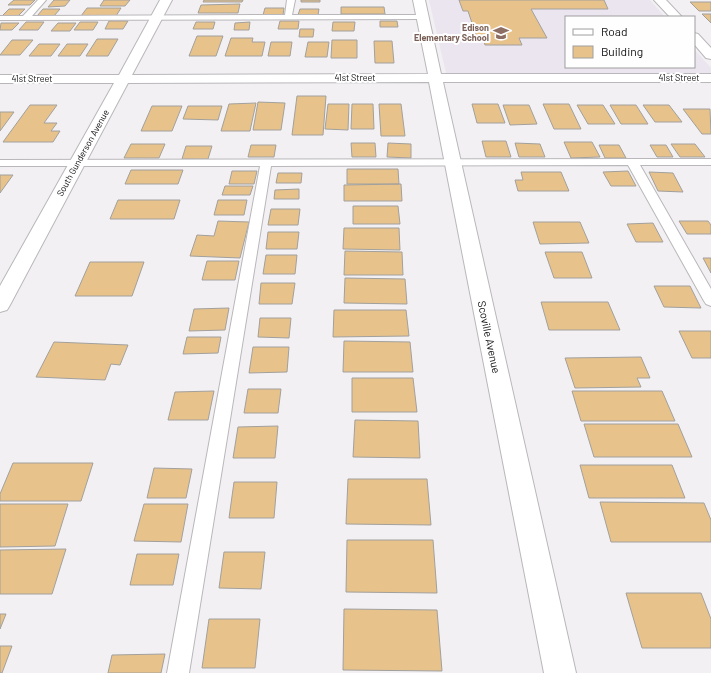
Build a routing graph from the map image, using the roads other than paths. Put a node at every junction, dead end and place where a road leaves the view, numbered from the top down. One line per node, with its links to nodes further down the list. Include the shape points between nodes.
1 (42, 0): 9 (lane)
2 (166, 0): 10 (street, South Gunderson Avenue)
3 (291, 0): 11 (lane)
4 (419, 0): 7 (street, Scoville Avenue)
5 (660, 0): 6 (street)
6 (675, 16)
7 (422, 17): 11 (lane); 15 (street, Scoville Avenue)
8 (0, 18): 9 (lane)
9 (25, 18): 10 (lane)
10 (156, 18): 11 (lane); 14 (street, South Gunderson Avenue)
11 (288, 18)
12 (695, 38): 13 (street)
13 (711, 55)
14 (123, 78): 15 (street, 41st Street); 17 (street, 41st Street); 21 (street, South Gunderson Avenue)
15 (435, 78): 16 (street, 41st Street); 18 (street, Scoville Avenue)
16 (711, 78)
17 (0, 79)
18 (453, 162): 19 (lane); 22 (lane); 27 (street, Scoville Avenue)
19 (632, 162): 20 (lane); 24 (lane)
20 (711, 162)
21 (77, 163): 22 (lane); 23 (lane); 25 (street, South Gunderson Avenue)
22 (266, 163): 26 (lane)
23 (0, 164)
24 (711, 301)
25 (0, 305)
26 (178, 673)
27 (560, 673)

